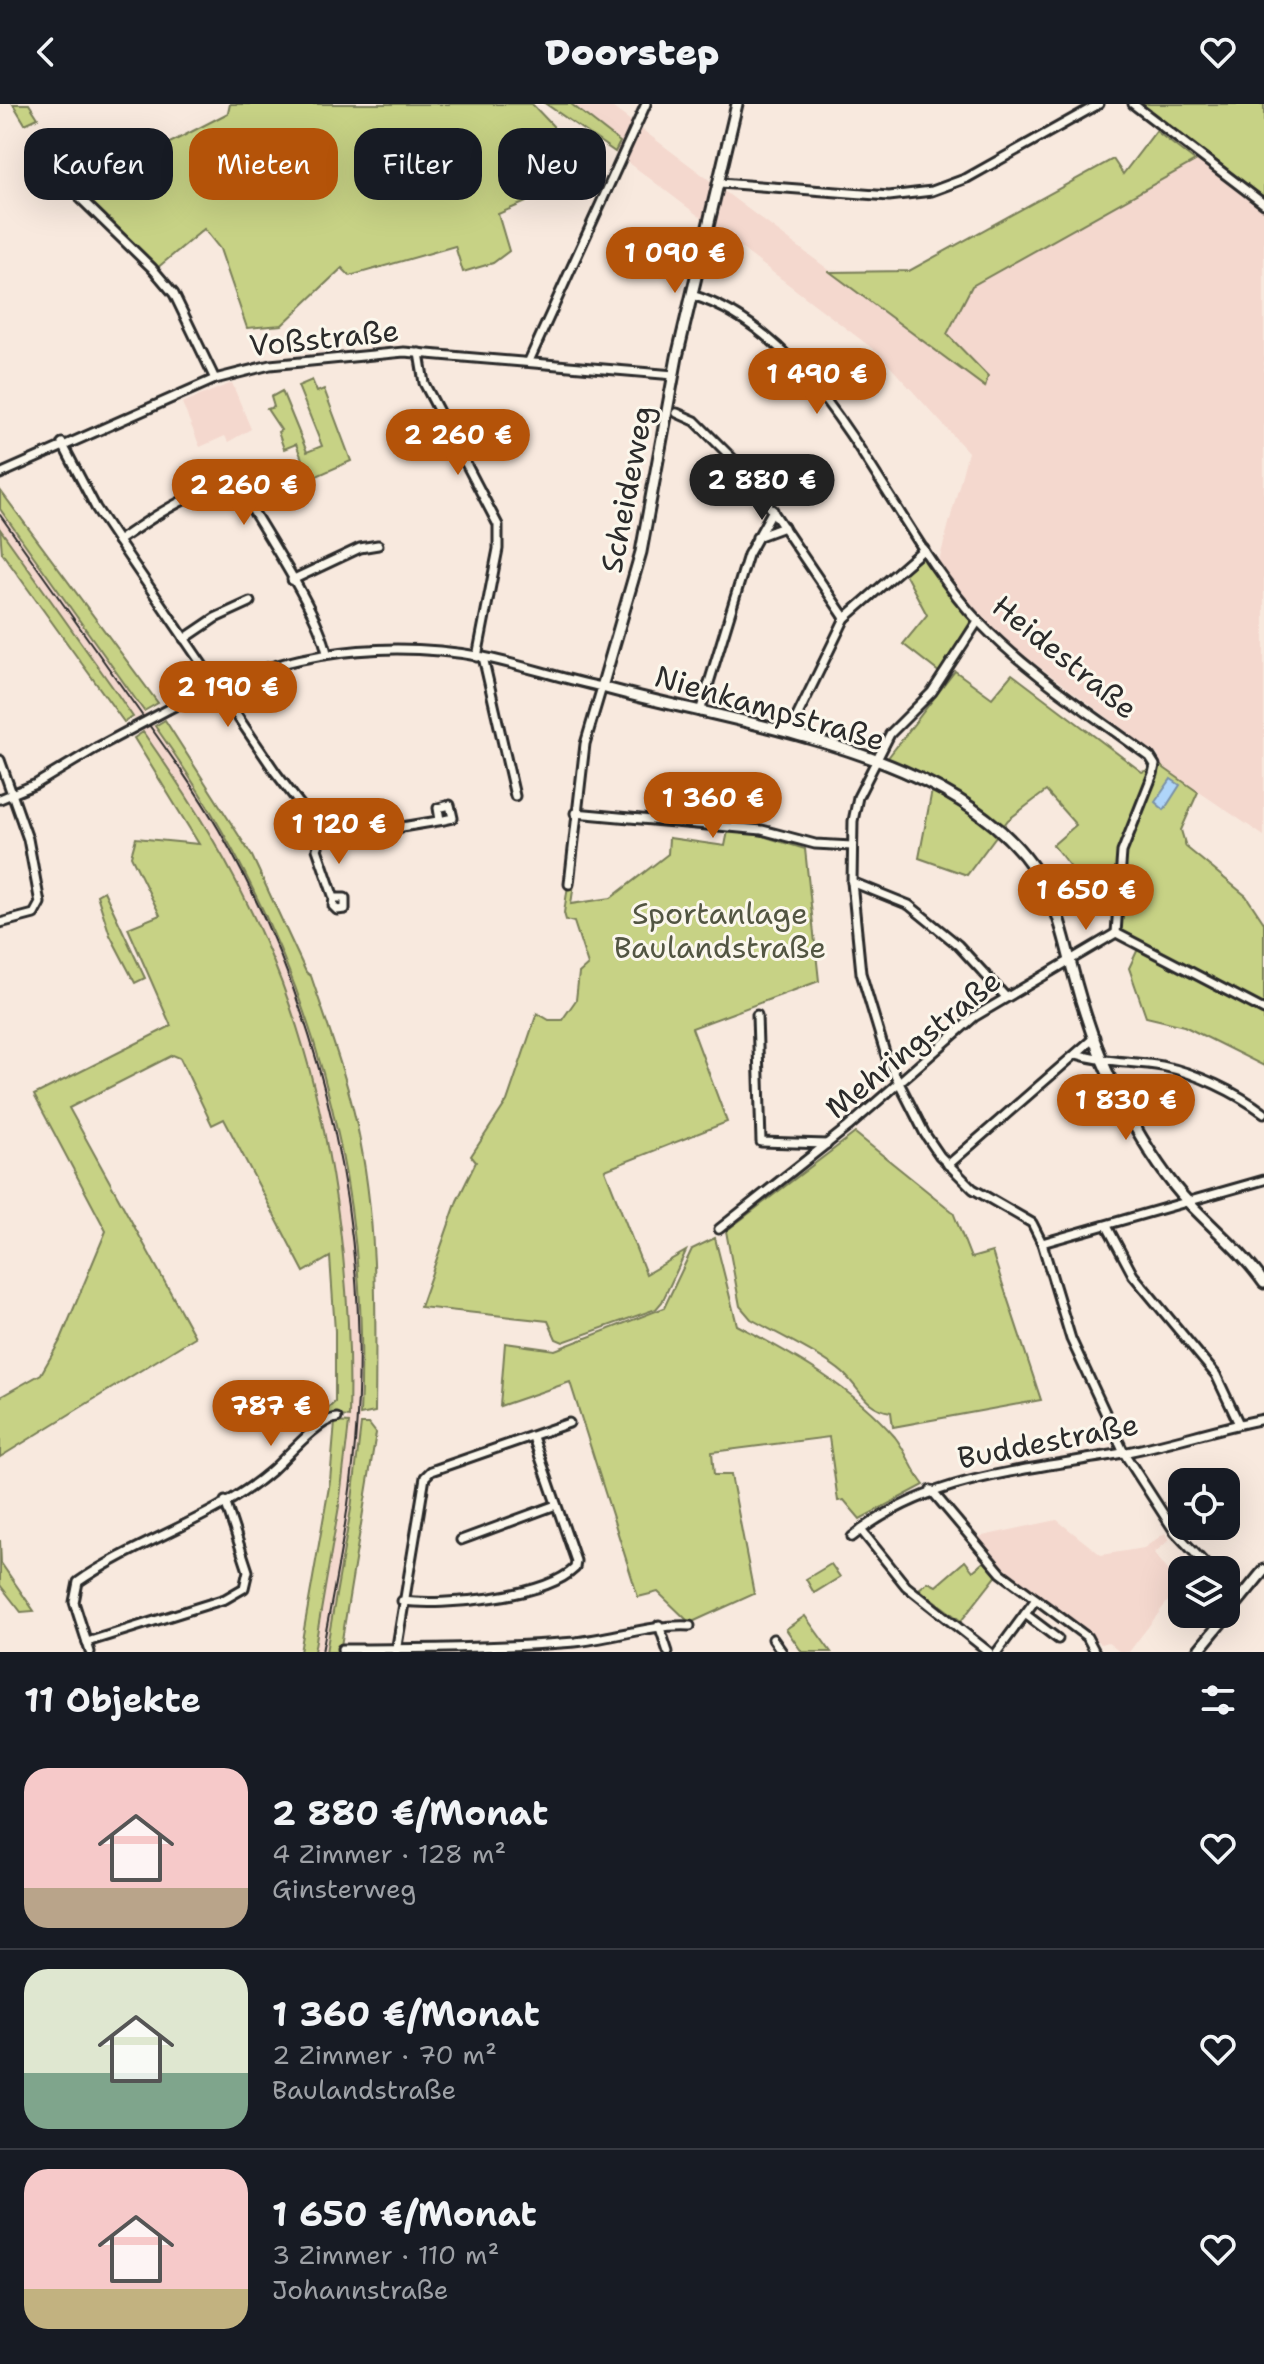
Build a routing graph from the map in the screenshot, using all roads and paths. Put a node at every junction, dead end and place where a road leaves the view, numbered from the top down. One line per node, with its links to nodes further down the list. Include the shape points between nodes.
1 (646, 104): 10 (street)
2 (737, 104): 5 (street, Scheideweg)
3 (1099, 104): 5 (street, via 967,178 921,193)
4 (1133, 104): 7 (street)
5 (719, 188): 8 (street, Scheideweg)
6 (82, 200): 12 (street, via 174,294)
7 (1264, 204)
8 (692, 295): 11 (street, Scheideweg); 21 (street, Heidestraße, via 760,332 820,393)
9 (419, 353): 10 (street, Voßstraße); 12 (street, Voßstraße, via 270,365); 28 (street, via 424,383 498,525)
10 (529, 361): 11 (street, Voßstraße)
11 (674, 375): 30 (street, Scheideweg, via 638,565)
12 (215, 379): 14 (street, Voßstraße)
13 (677, 413): 16 (street, via 714,438)
14 (62, 443): 15 (street, Voßstraße); 19 (street)
15 (0, 474)
16 (773, 510): 17 (street); 18 (street)
17 (784, 527): 18 (street); 24 (street)
18 (756, 538): 31 (street)
19 (118, 541): 22 (street, via 182,502 233,486 242,492); 26 (street)
20 (378, 545): 22 (street, via 360,548)
21 (924, 549): 24 (street); 25 (street, Heidestraße)
22 (292, 580): 27 (street)
23 (250, 602): 26 (street)
24 (845, 618): 32 (street)
25 (978, 621): 33 (street, via 932,692 890,734); 46 (street, Heidestraße, via 1155,765 1122,852)
26 (184, 639): 29 (street)
27 (327, 653): 28 (street, via 387,650); 29 (street)
28 (480, 657): 30 (street); 36 (street)
29 (217, 685): 35 (street, bridge); 40 (street)
30 (602, 687): 31 (street, Nienkampstraße); 38 (street, Scheideweg, via 589,725)
31 (700, 712): 32 (street, Nienkampstraße)
32 (789, 733): 33 (street, Nienkampstraße)
33 (876, 759): 41 (street, via 858,797); 47 (street, Nienkampstraße, via 964,803 1005,833 1051,897)
34 (0, 760): 35 (street)
35 (13, 794): 37 (street); 45 (street, via 40,903 34,914)
36 (515, 796)
37 (0, 799)
38 (575, 813): 41 (street, via 762,830 815,844); 43 (street, Scheideweg)
39 (440, 820): 40 (street, via 366,833)
40 (323, 832): 44 (street, via 317,849)
41 (852, 846): 42 (street)
42 (852, 882): 48 (street, via 909,905 958,945); 54 (street, via 861,973)
43 (569, 884)
44 (334, 898)
45 (0, 923)
46 (1116, 933): 47 (street, Mehringstraße); 49 (street)
47 (1070, 958): 48 (street, Mehringstraße); 51 (street, Nienkampstraße)
48 (1005, 996): 54 (street, Mehringstraße)
49 (1264, 1010)
50 (757, 1015): 56 (street, Mehringstraße, via 761,1142)
51 (1095, 1037): 52 (street); 53 (street, Nienkampstraße)
52 (1076, 1054): 53 (street); 57 (street)
53 (1104, 1063): 55 (street, via 1164,1067 1223,1089); 59 (street, Nienkampstraße, via 1146,1144)
54 (897, 1082): 56 (street, Mehringstraße); 57 (street)
55 (1264, 1113)
56 (827, 1144): 61 (street, Mehringstraße)
57 (948, 1165): 62 (street, via 973,1189 1032,1223)
58 (1264, 1180): 59 (street)
59 (1190, 1203): 60 (street); 63 (street, Nienkampstraße)
60 (1107, 1226): 62 (street); 67 (street, via 1133,1275 1216,1375)
61 (719, 1229)
62 (1042, 1243): 69 (street, via 1071,1339)
63 (1264, 1283)
64 (337, 1418): 71 (street, via 323,1421 271,1471)
65 (1264, 1419): 67 (street, Buddestraße)
66 (569, 1423): 68 (street)
67 (1239, 1424): 69 (street, Buddestraße)
68 (533, 1437): 72 (street); 80 (street, via 425,1477)
69 (1124, 1453): 70 (street, Buddestraße); 76 (street, via 1175,1532)
70 (931, 1490): 73 (street, Buddestraße); 79 (street, via 1001,1573)
71 (225, 1501): 86 (street, via 78,1582 74,1602); 86 (street, via 248,1571 244,1588 225,1599)
72 (556, 1505): 75 (street); 80 (street, via 577,1563 572,1572 508,1595)
73 (861, 1530): 74 (street, Buddestraße); 94 (street, via 906,1586)
74 (852, 1537)
75 (461, 1540)
76 (1198, 1556)
77 (1264, 1570): 78 (street)
78 (1241, 1597): 96 (street)
79 (1036, 1599): 81 (street); 90 (street, via 1087,1637)
80 (402, 1601): 88 (street)
81 (1025, 1614): 85 (street); 95 (street)
82 (659, 1625): 83 (street); 89 (street); 92 (street)
83 (690, 1626)
84 (773, 1639): 93 (street)
85 (1058, 1639)
86 (87, 1642): 91 (street)
87 (342, 1649): 88 (street)
88 (396, 1650): 89 (street)
89 (509, 1650)
90 (1091, 1650)
91 (90, 1652)
92 (668, 1652)
93 (782, 1652)
94 (989, 1652)
95 (997, 1652)
96 (1197, 1652)

